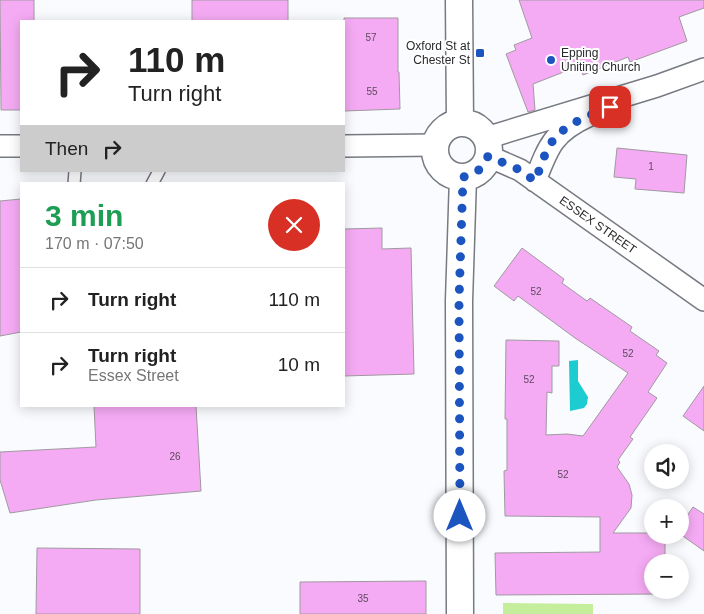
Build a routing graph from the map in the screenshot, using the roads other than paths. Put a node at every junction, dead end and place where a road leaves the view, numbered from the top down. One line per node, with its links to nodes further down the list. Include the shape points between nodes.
1 (459, 0): 4 (street)
2 (704, 69): 3 (street)
3 (657, 86): 9 (street); 11 (street, via 564,130 554,138)
4 (460, 123): 5 (street, via 444,130); 9 (street, via 475,126)
5 (436, 145): 8 (street); 10 (street, via 442,167 448,173)
6 (0, 146): 7 (street)
7 (20, 146)
8 (345, 146)
9 (487, 147): 10 (street, via 486,163 476,173); 11 (street, ESSEX STREET)
10 (463, 177): 13 (street, via 459,301)
11 (535, 181): 12 (street, ESSEX STREET)
12 (704, 300)
13 (460, 614)

